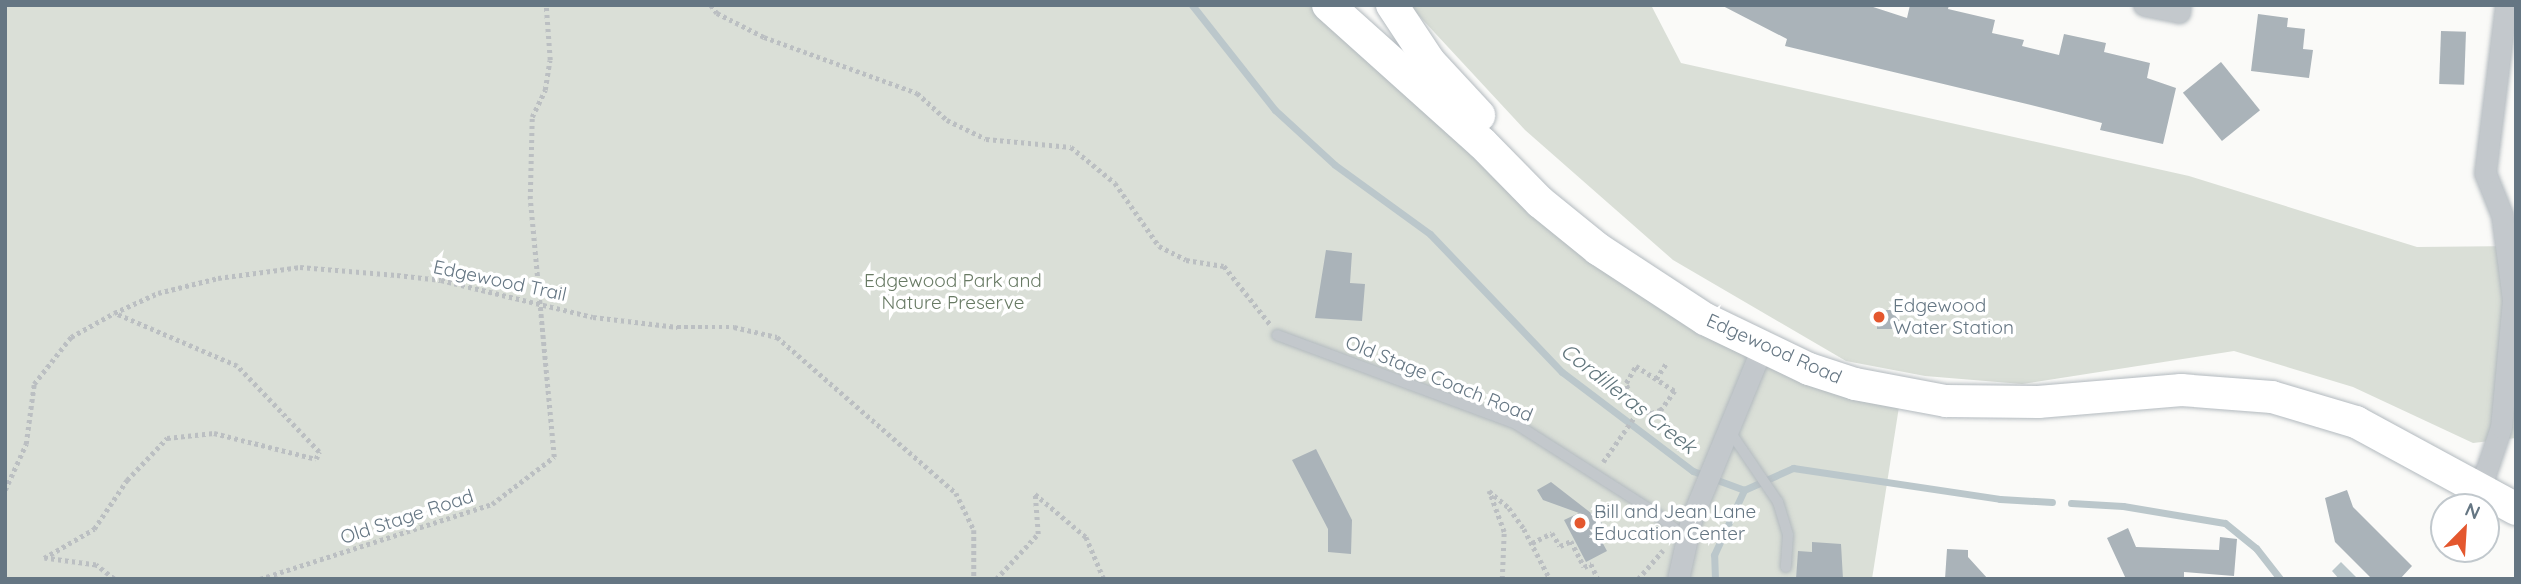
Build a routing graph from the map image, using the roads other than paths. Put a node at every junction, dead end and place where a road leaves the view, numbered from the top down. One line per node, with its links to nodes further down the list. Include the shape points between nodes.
1 (1328, 5): 6 (main road, Edgewood Road, via 1541,202)
2 (1392, 5): 6 (main road, via 1454,90)
3 (2144, 5): 5 (street)
4 (2506, 5): 10 (street, via 2485,173 2502,215 2513,300 2501,427)
5 (2180, 9)
6 (1648, 285): 8 (main road, Edgewood Road)
7 (1278, 335): 12 (lane, Old Stage Coach Road, via 1516,424)
8 (1762, 348): 9 (street); 10 (main road, Edgewood Road, via 1855,384 1946,401 2038,402 2181,390 2272,397 2356,422)
9 (1727, 436): 12 (street); 13 (lane, via 1748,454 1778,502 1788,535)
10 (2481, 486): 11 (main road, Edgewood Road)
11 (2516, 509)
12 (1686, 530): 14 (street)
13 (1786, 567)
14 (1678, 579)

